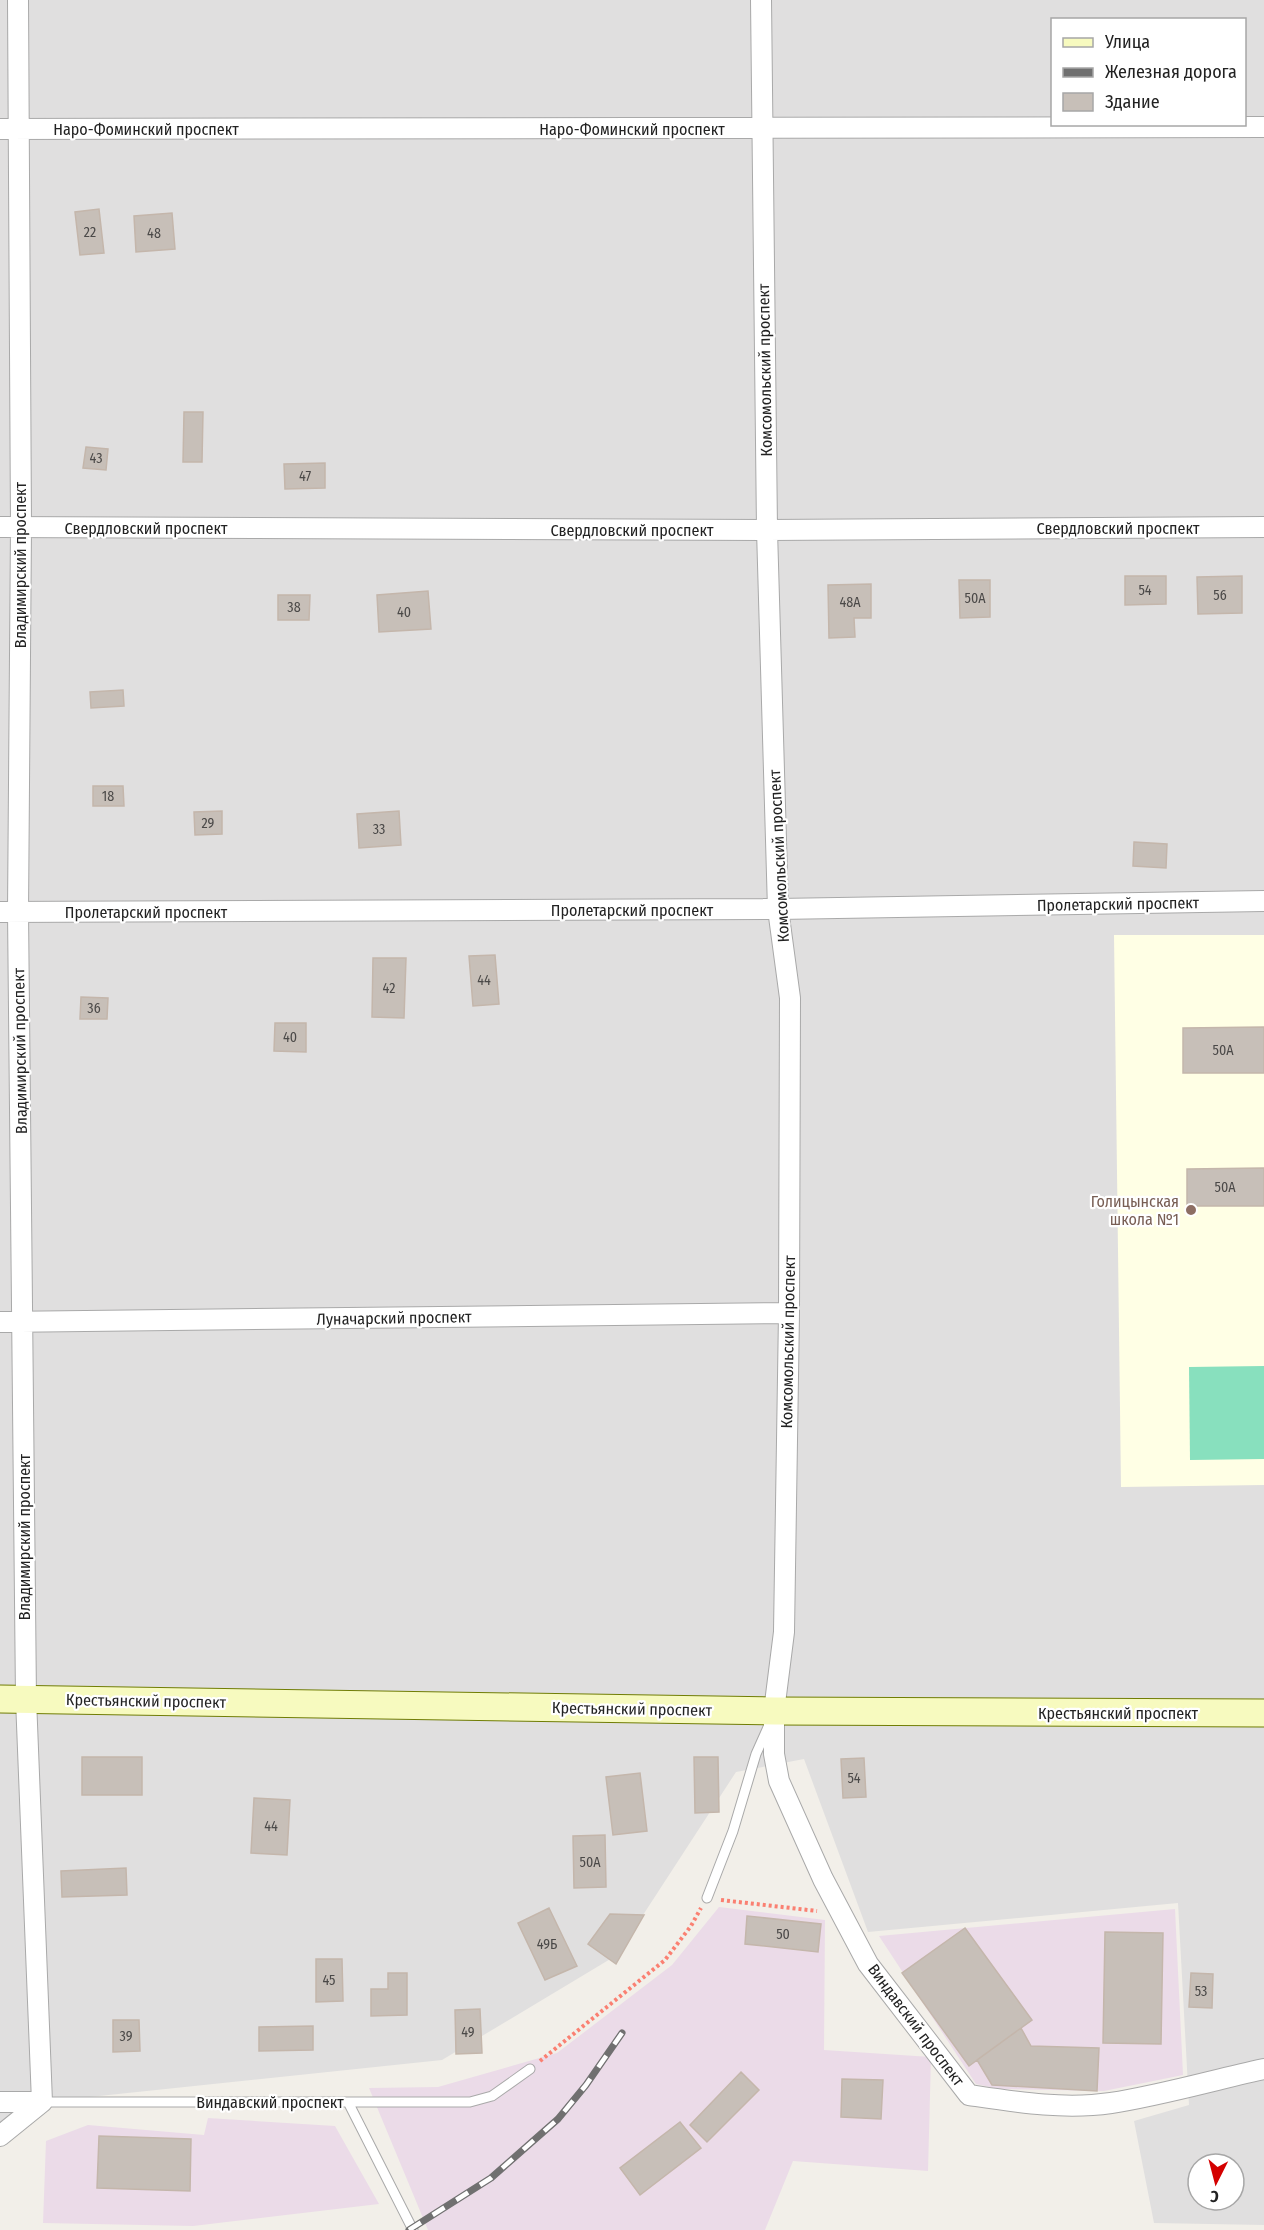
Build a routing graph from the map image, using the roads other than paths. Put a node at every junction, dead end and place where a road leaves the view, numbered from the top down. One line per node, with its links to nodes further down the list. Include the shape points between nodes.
1 (18, 0): 4 (street, Владимирский проспект)
2 (761, 0): 5 (street, Комсомольский проспект)
3 (1264, 127): 5 (street, Наро-Фоминский проспект)
4 (9, 129): 5 (street, Наро-Фоминский проспект); 8 (street, Владимирский проспект)
5 (762, 129): 9 (street, Комсомольский проспект)
6 (1264, 526): 9 (street, Свердловский проспект)
7 (0, 527): 8 (street, Свердловский проспект)
8 (21, 527): 9 (street, Свердловский проспект); 12 (street, Владимирский проспект)
9 (767, 530): 11 (street, Комсомольский проспект)
10 (1264, 901): 11 (street, Пролетарский проспект)
11 (778, 909): 12 (street, Пролетарский проспект); 13 (street, Комсомольский проспект, via 790,998)
12 (9, 912): 15 (street, Владимирский проспект)
13 (789, 1313): 15 (street, Луначарский проспект); 17 (street, Комсомольский проспект, via 784,1632)
14 (0, 1322): 15 (street, Луначарский проспект)
15 (22, 1322): 16 (street, Владимирский проспект)
16 (13, 1699): 17 (street, Крестьянский проспект); 23 (street, Владимирский проспект)
17 (774, 1712): 18 (street, Крестьянский проспект); 19 (lane); 21 (street, Виндавский проспект, via 774,1754 779,1781 840,1913 868,1964 969,2095 1049,2106 1110,2103)
18 (1264, 1713)
19 (707, 1898)
20 (530, 2069): 24 (lane, Виндавский проспект, via 492,2096 470,2102)
21 (1264, 2069)
22 (0, 2102): 23 (street, Виндавский проспект)
23 (42, 2102): 24 (lane, Виндавский проспект); 25 (street)
24 (348, 2102): 26 (lane)
25 (0, 2136)
26 (413, 2230)

